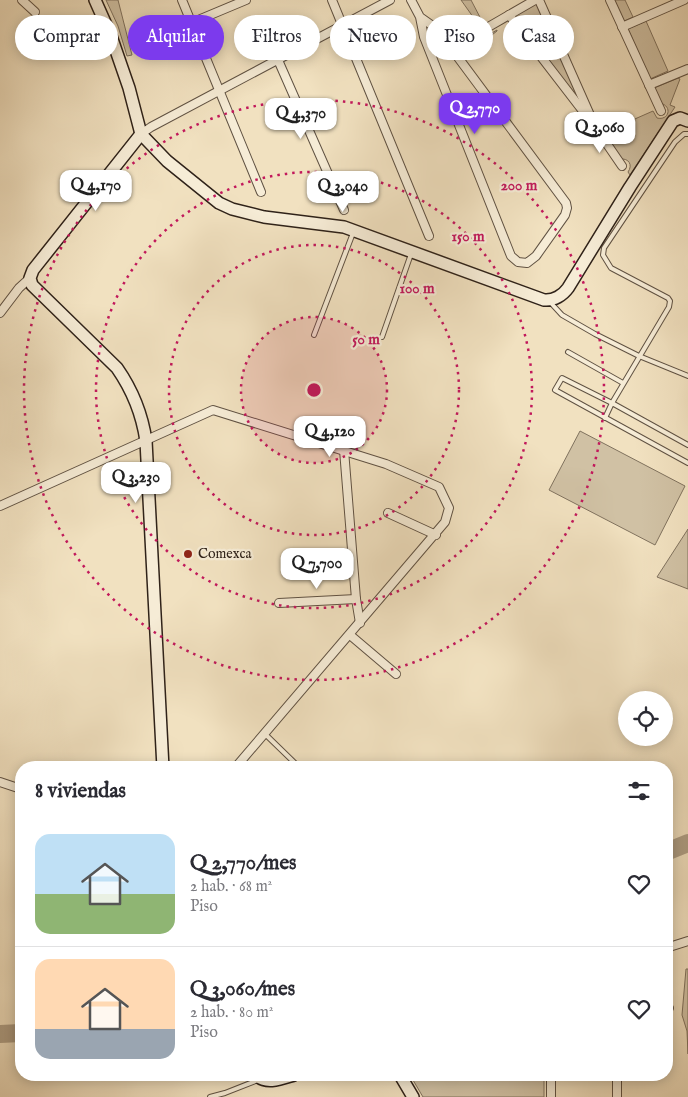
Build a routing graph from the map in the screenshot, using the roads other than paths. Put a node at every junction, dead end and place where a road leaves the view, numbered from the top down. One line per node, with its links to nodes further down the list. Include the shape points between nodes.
1 (22, 0): 11 (street)
2 (95, 0): 31 (main road, via 112,36)
3 (182, 0): 12 (street)
4 (246, 0): 13 (street)
5 (332, 0): 14 (street)
6 (390, 0): 15 (street)
7 (411, 0): 17 (street)
8 (537, 0): 16 (street); 30 (street)
9 (610, 0): 18 (street)
10 (684, 0): 18 (street)
11 (34, 12)
12 (188, 15)
13 (210, 15)
14 (338, 15)
15 (362, 15)
16 (509, 15)
17 (420, 17): 17 (street, via 437,29 566,204 565,216 536,256 527,263 518,262 511,256 424,37)
18 (622, 27): 26 (street)
19 (206, 60): 27 (street)
20 (278, 60): 27 (street); 35 (street)
21 (356, 60): 37 (street)
22 (544, 60): 30 (street)
23 (688, 69): 24 (street)
24 (678, 74): 25 (street); 26 (street)
25 (688, 78)
26 (649, 85): 28 (street)
27 (219, 91): 31 (street); 34 (street)
28 (661, 111)
29 (688, 121): 40 (main road, via 678,118 673,121 568,288)
30 (596, 128): 33 (street)
31 (142, 134): 36 (main road, via 167,161 219,203 232,209); 39 (main road, via 33,270)
32 (688, 134): 45 (lane, via 675,142 604,248 603,255 610,268 670,301)
33 (622, 166)
34 (261, 192)
35 (344, 210)
36 (354, 231): 38 (main road); 42 (lane)
37 (429, 236)
38 (412, 252): 40 (main road); 43 (lane)
39 (30, 278): 41 (street); 50 (main road, via 32,285 117,368 128,383 142,417)
40 (549, 300): 45 (lane, via 562,315)
41 (0, 313)
42 (314, 335)
43 (382, 337)
44 (568, 352): 47 (lane)
45 (639, 356): 46 (lane); 47 (lane)
46 (688, 376)
47 (623, 383): 48 (lane)
48 (612, 403): 49 (lane); 49 (lane, via 562,378 555,387 557,392); 51 (lane)
49 (605, 418): 53 (lane)
50 (146, 441): 52 (street, via 213,410); 54 (street); 63 (main road)
51 (688, 445)
52 (344, 450): 56 (street, via 439,487 449,508); 57 (street)
53 (688, 463)
54 (0, 506)
55 (388, 513): 56 (street)
56 (436, 535): 59 (street)
57 (356, 599): 58 (street); 59 (street)
58 (279, 604)
59 (360, 624): 60 (street)
60 (350, 635): 61 (street); 62 (street)
61 (396, 674)
62 (264, 733): 64 (street); 65 (lane)
63 (162, 761)
64 (241, 761)
65 (293, 761)
66 (0, 782): 67 (street)
67 (15, 787)
68 (688, 941): 69 (street)
69 (673, 946)
70 (249, 1081): 74 (lane)
71 (404, 1081): 75 (main road)
72 (550, 1081): 76 (street)
73 (617, 1081): 77 (street)
74 (210, 1097)
75 (413, 1097)
76 (551, 1097)
77 (617, 1097)

